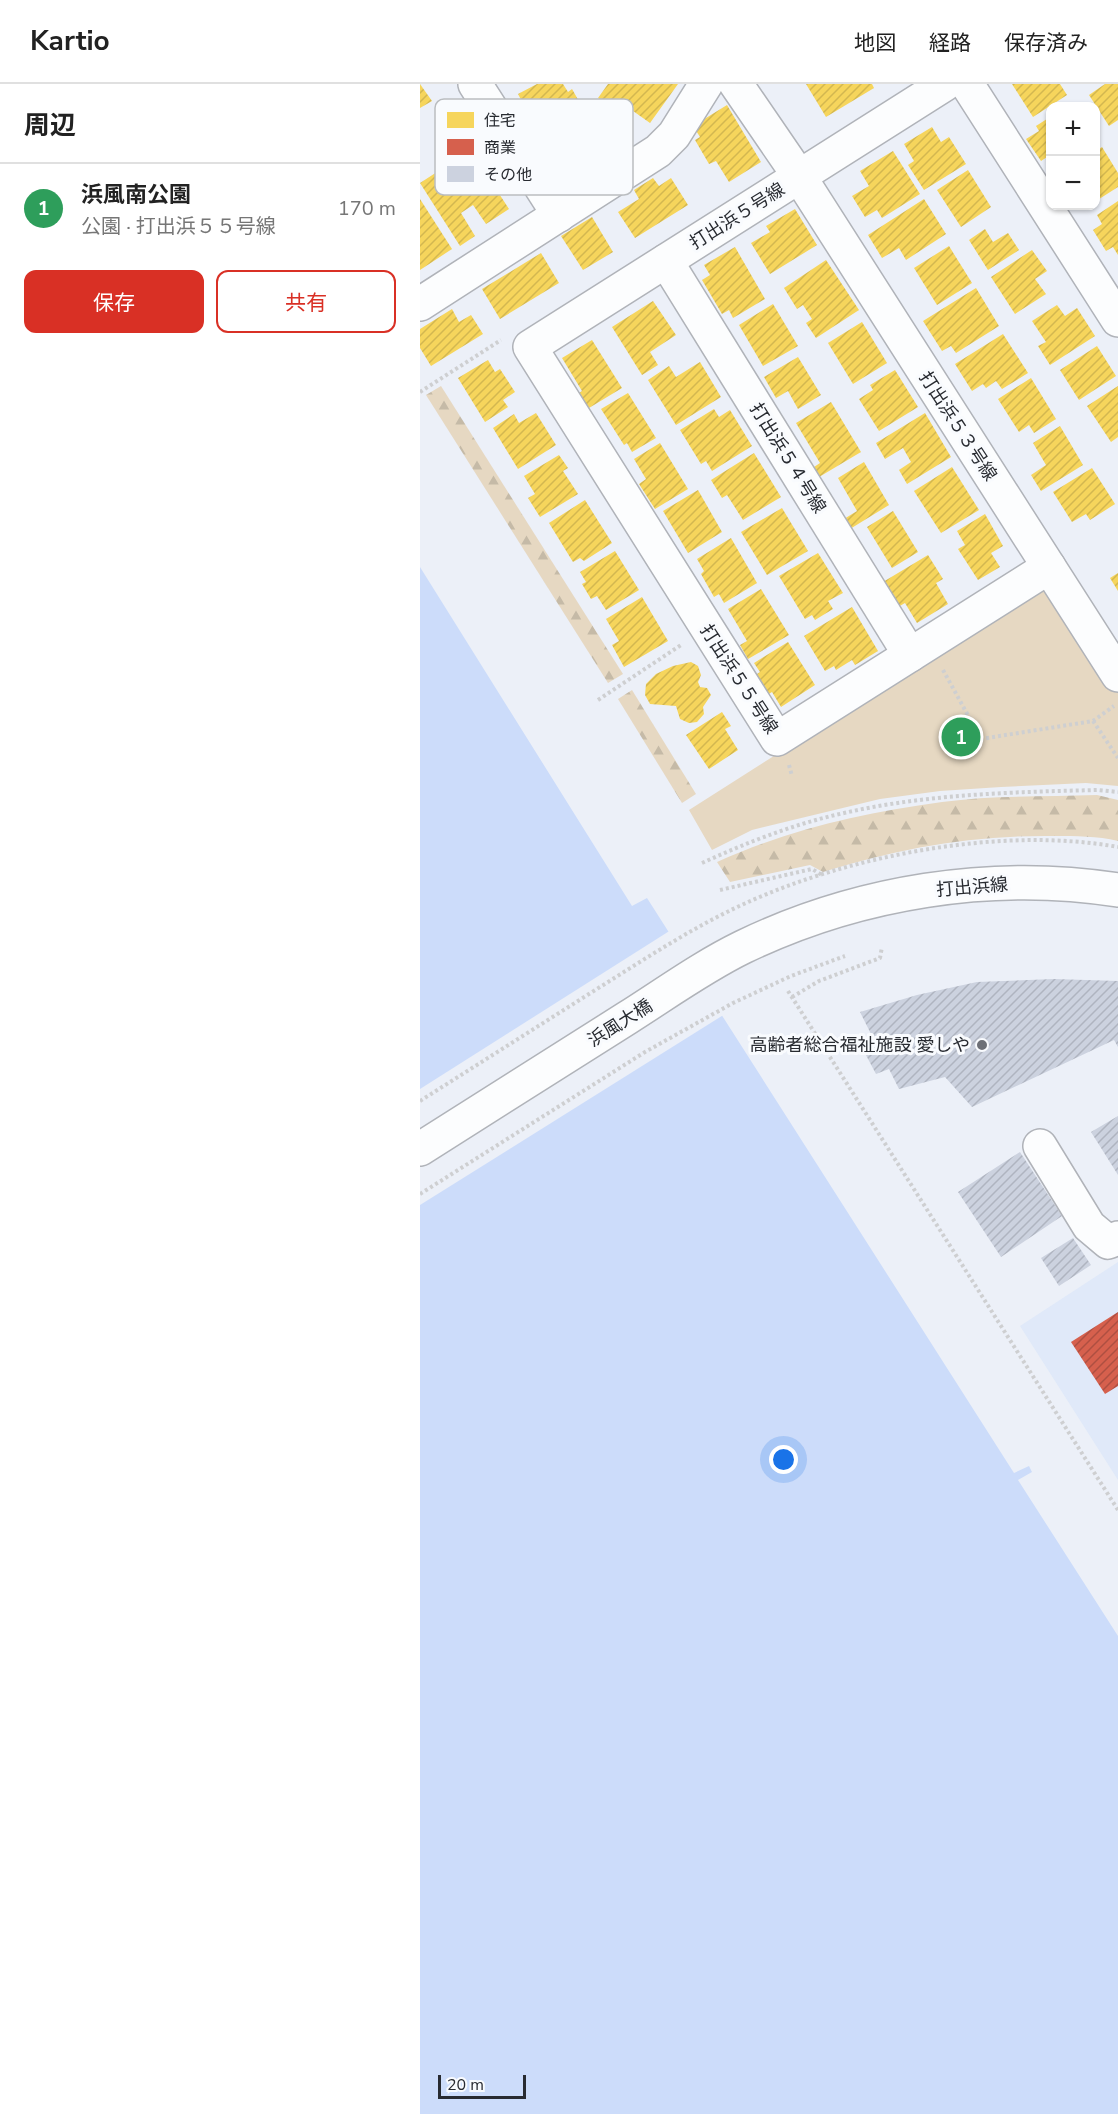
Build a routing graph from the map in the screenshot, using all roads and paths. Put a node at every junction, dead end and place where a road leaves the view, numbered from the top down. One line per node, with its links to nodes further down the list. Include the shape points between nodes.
1 (476, 84): 6 (street)
2 (706, 84): 7 (street, via 674,135)
3 (736, 84): 8 (street, 打出浜５３号線)
4 (945, 84): 8 (street, 打出浜５号線)
5 (967, 84): 14 (street)
6 (486, 99)
7 (633, 166)
8 (799, 176): 12 (street, 打出浜５号線); 17 (street, 打出浜５３号線)
9 (546, 195): 11 (street)
10 (589, 195): 11 (street)
11 (559, 215): 13 (street)
12 (666, 261): 15 (street, 打出浜５号線); 19 (street, 打出浜５４号線)
13 (420, 304)
14 (1118, 320)
15 (530, 347): 16 (path, via 518,328); 18 (street, 打出浜５５号線)
16 (420, 392)
17 (1049, 567): 19 (street, 打出浜５５号線); 20 (street, 打出浜５３号線)
18 (706, 628): 19 (street, 打出浜５５号線, via 777,739); 21 (path)
19 (919, 649): 23 (path, via 981,739)
20 (1118, 675)
21 (598, 700)
22 (1118, 704): 23 (path)
23 (1093, 721): 24 (path)
24 (1118, 758)
25 (1118, 792): 27 (path, via 943,796 844,813 757,838)
26 (1118, 847): 28 (path, via 1030,840 947,846)
27 (702, 863)
28 (822, 875): 29 (path, via 812,869); 36 (path, via 746,903 683,935)
29 (720, 890)
30 (1118, 890): 31 (street, 打出浜線, via 1063,883 968,886 903,894)
31 (829, 914): 38 (street, 浜風大橋, via 723,958)
32 (882, 947): 35 (path, via 880,958 819,981)
33 (845, 956): 39 (path, via 723,1008 645,1052)
34 (788, 991): 35 (path)
35 (792, 997): 41 (path)
36 (420, 1101)
37 (1040, 1146): 40 (street, via 1089,1226 1108,1242)
38 (420, 1149)
39 (420, 1194)
40 (1118, 1238)
41 (1118, 1510)

